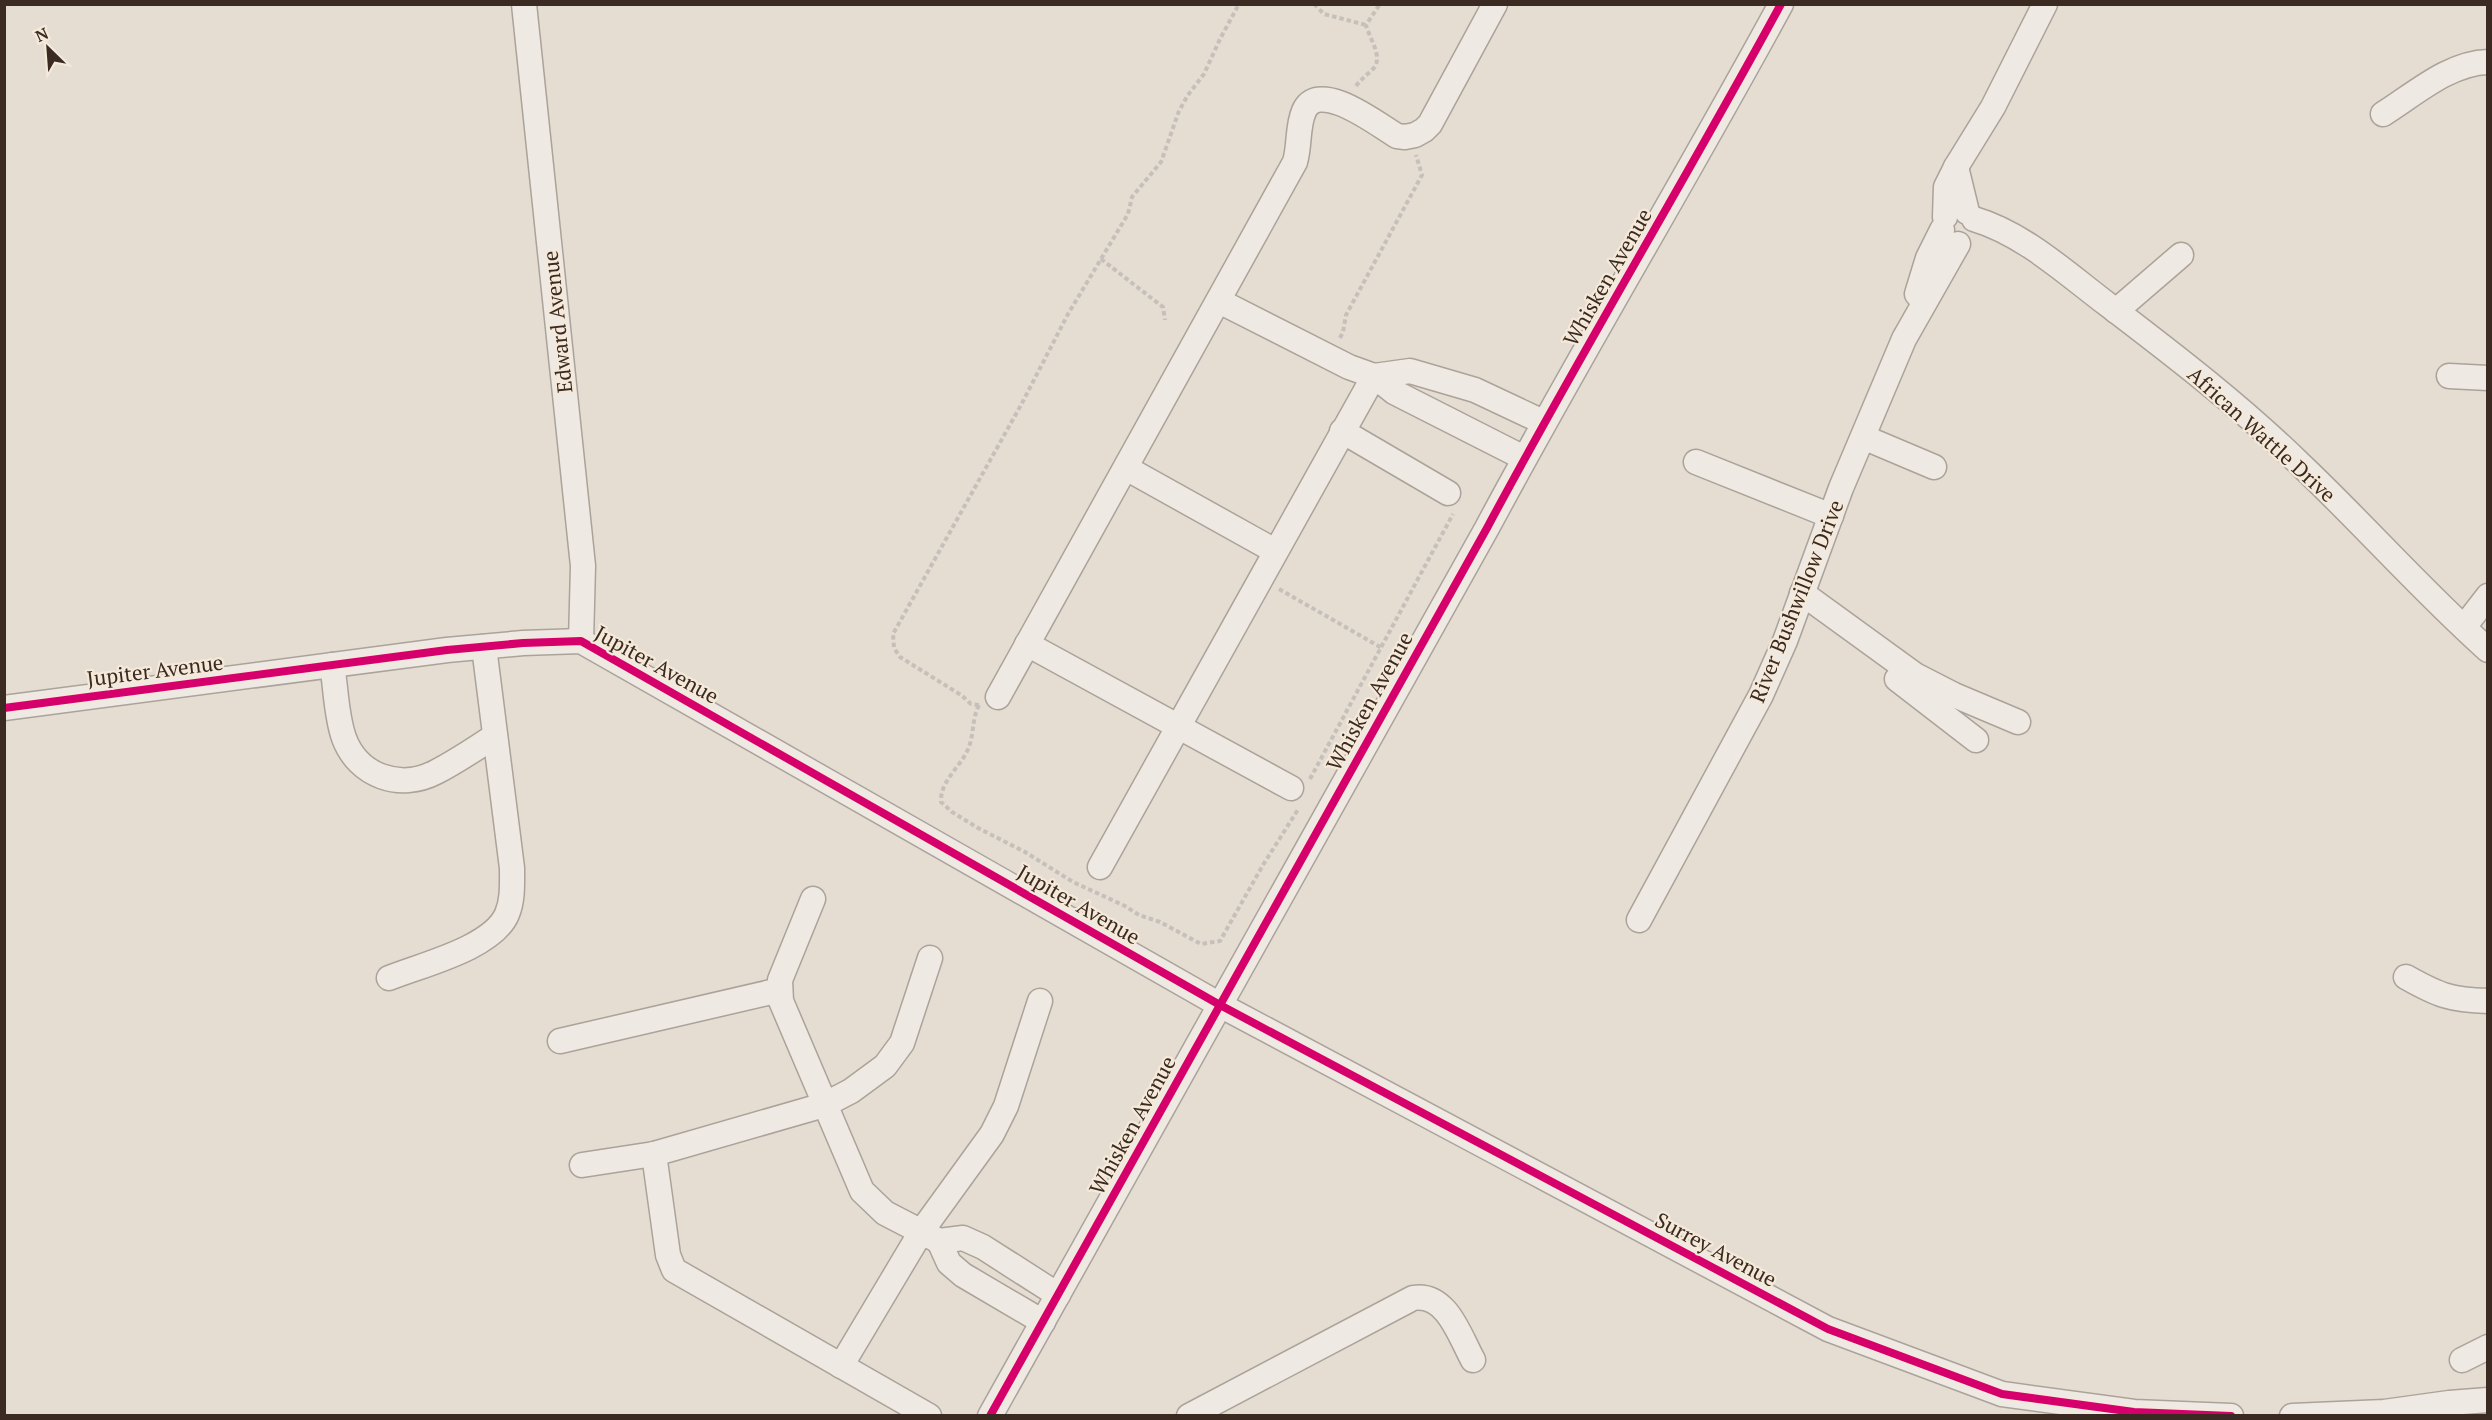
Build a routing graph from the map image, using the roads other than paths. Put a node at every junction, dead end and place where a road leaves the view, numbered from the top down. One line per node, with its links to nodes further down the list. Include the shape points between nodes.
1 (524, 4): 27 (street, Edward Avenue, via 583,566)
2 (1495, 4): 9 (street, via 1424,130 1397,136 1345,105 1321,98 1307,105 1300,121 1295,162)
3 (1781, 4): 14 (street, Whisken Avenue)
4 (2045, 4): 7 (street, via 1994,107 1956,167)
5 (2487, 62): 6 (street, via 2456,68)
6 (2383, 114)
7 (1959, 227): 10 (street, African Wattle Drive, via 1986,223 2018,240); 16 (street, River Bushwillow Drive, via 1928,258 1904,339)
8 (2181, 255): 10 (street)
9 (1219, 301): 11 (street, via 1329,357); 20 (street)
10 (2116, 311): 26 (street, African Wattle Drive, via 2294,458)
11 (1374, 375): 14 (street, via 1410,371 1475,390); 15 (street); 17 (street, via 1394,392)
12 (2449, 376): 13 (street)
13 (2487, 378)
14 (1543, 422): 17 (street, Whisken Avenue)
15 (1342, 431): 21 (street); 23 (street)
16 (1863, 436): 19 (street); 22 (street, River Bushwillow Drive)
17 (1524, 458): 48 (street, Whisken Avenue)
18 (1695, 462): 22 (street)
19 (1934, 467)
20 (1126, 468): 23 (street); 28 (street)
21 (1448, 493)
22 (1831, 516): 25 (street, River Bushwillow Drive)
23 (1275, 551): 35 (street)
24 (2487, 596): 26 (street)
25 (1799, 601): 34 (street, via 1915,675); 37 (street); 41 (street, River Bushwillow Drive, via 1761,695)
26 (2464, 627): 30 (street, African Wattle Drive)
27 (581, 641): 29 (street, Jupiter Avenue); 48 (street, Jupiter Avenue)
28 (1027, 644): 32 (street); 35 (street)
29 (484, 647): 31 (street, Jupiter Avenue); 36 (street)
30 (2487, 650)
31 (332, 665): 33 (street, Jupiter Avenue); 36 (street, via 344,737 354,759 371,773 389,780 412,780 434,773)
32 (988, 701)
33 (4, 708)
34 (2018, 722)
35 (1179, 728): 38 (street); 39 (street)
36 (495, 736): 44 (street, via 512,868 507,915 496,930 472,946)
37 (1976, 740)
38 (1301, 793)
39 (1100, 867)
40 (813, 899): 45 (street, via 789,955)
41 (1639, 920)
42 (930, 958): 50 (street, via 902,1043 885,1066 851,1091)
43 (2406, 977): 47 (street, via 2458,1000)
44 (389, 978)
45 (780, 990): 49 (street); 50 (street)
46 (1040, 1001): 53 (street, via 1006,1106)
47 (2487, 1001)
48 (1220, 1005): 56 (street, Whisken Avenue); 67 (street, Surrey Avenue, via 1828,1329 2002,1394 2134,1412)
49 (560, 1041)
50 (824, 1104): 51 (street); 53 (street, via 862,1191 885,1213)
51 (654, 1154): 52 (street); 61 (street, via 668,1255 674,1270)
52 (582, 1164)
53 (930, 1237): 54 (street, via 963,1238); 55 (street, via 949,1263); 61 (street)
54 (1011, 1265): 55 (street); 56 (street)
55 (993, 1292): 57 (street)
56 (1058, 1295): 57 (street, Whisken Avenue)
57 (1043, 1322): 65 (street, Whisken Avenue)
58 (2487, 1347): 60 (street)
59 (1473, 1360): 66 (street, via 1446,1311 1434,1300 1413,1298)
60 (2462, 1360)
61 (841, 1366): 64 (street)
62 (2487, 1400): 63 (street)
63 (2448, 1409): 68 (street)
64 (929, 1416)
65 (990, 1416)
66 (1189, 1416)
67 (2230, 1416)
68 (2292, 1416)

